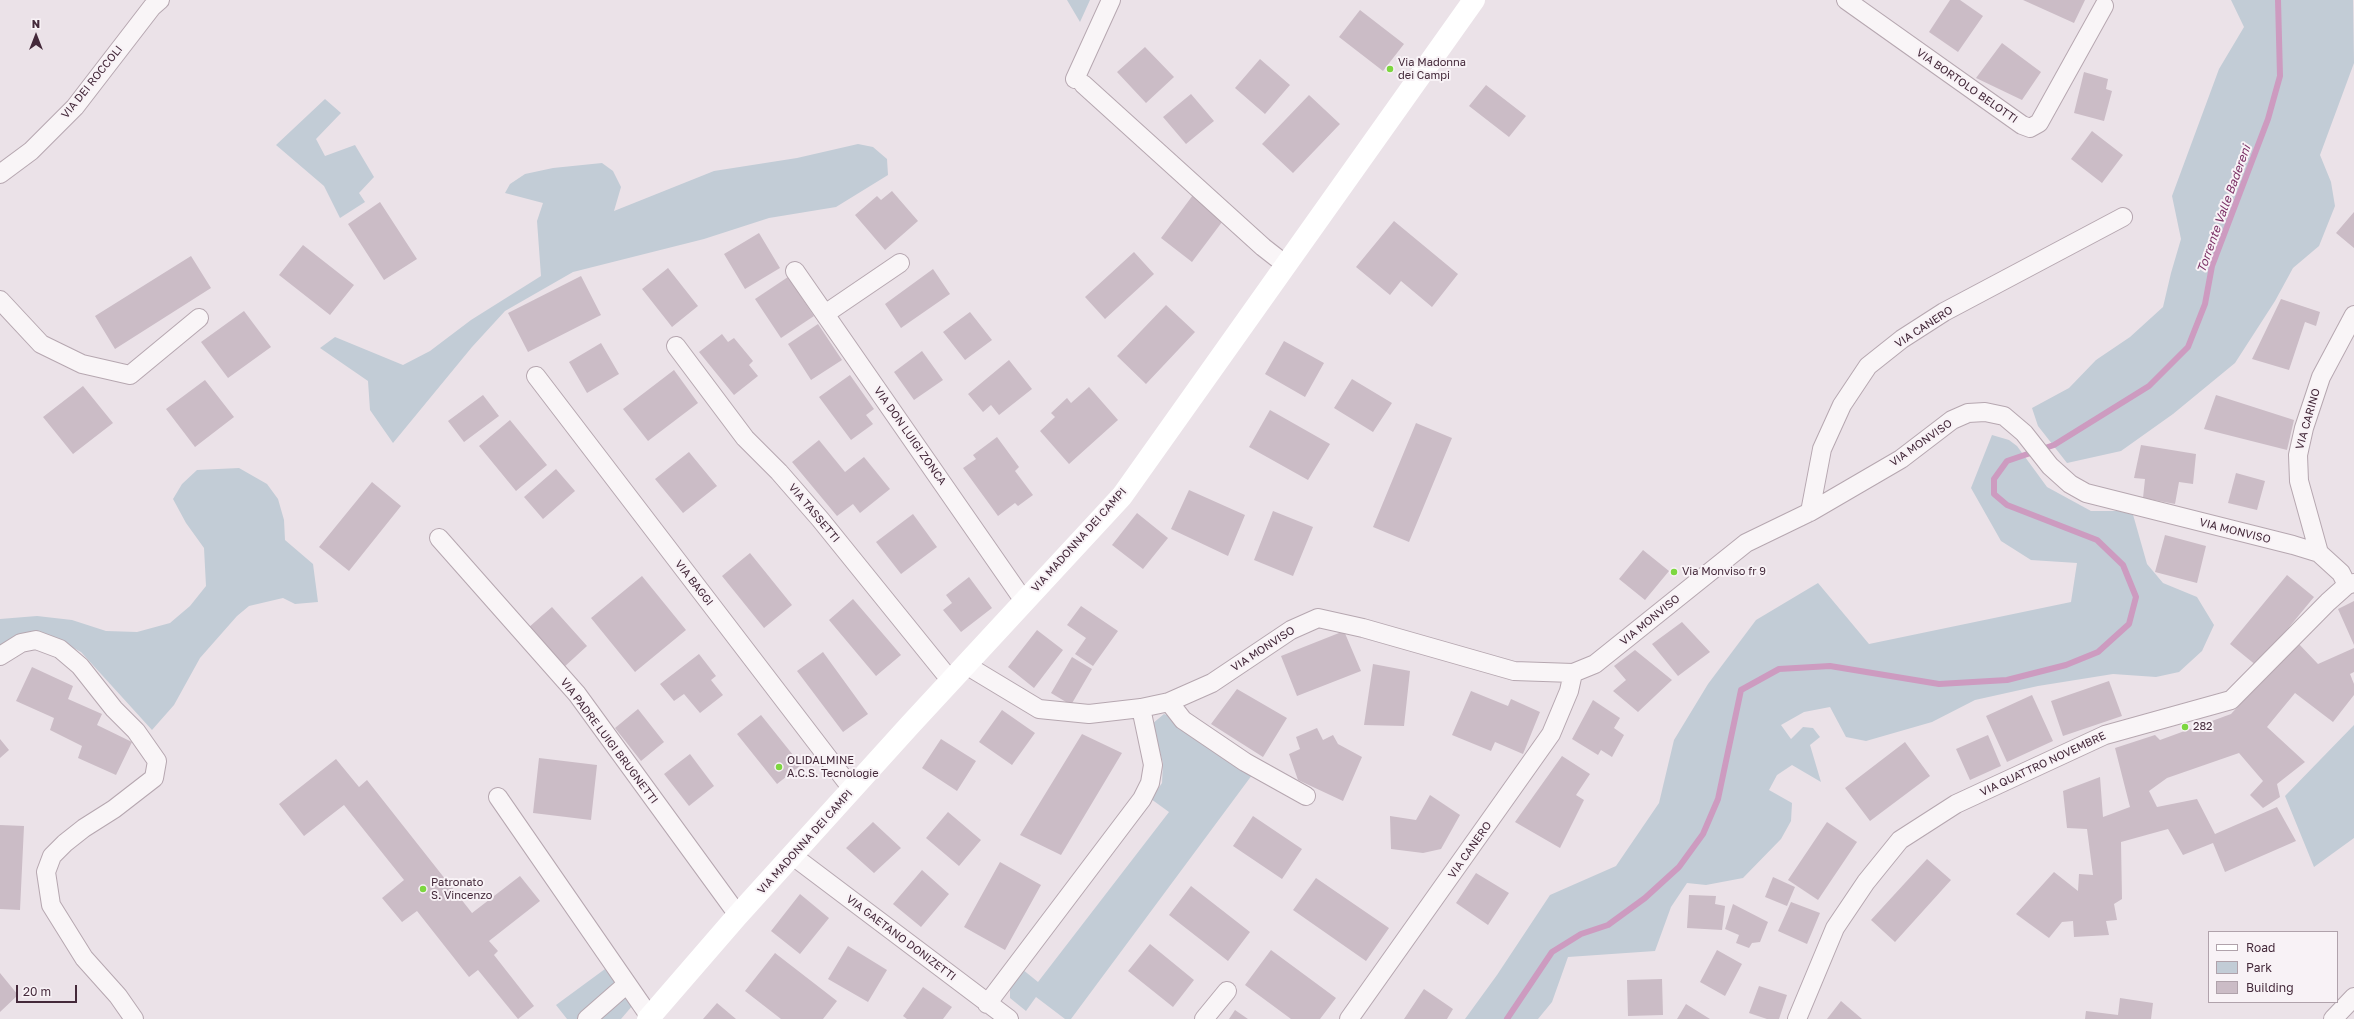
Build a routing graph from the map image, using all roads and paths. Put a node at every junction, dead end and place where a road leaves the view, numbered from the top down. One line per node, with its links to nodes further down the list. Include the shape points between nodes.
1 (160, 0): 6 (street, VIA DEI ROCCOLI, via 75,107 31,151)
2 (1111, 0): 9 (street, via 1079,81)
3 (1474, 0): 9 (street, VIA MADONNA DEI CAMPI)
4 (1846, 0): 5 (street, VIA BORTOLO BELOTTI, via 2022,125 2030,128 2039,123)
5 (2104, 6)
6 (0, 174)
7 (2123, 217): 17 (street, VIA CANERO, via 1944,312 1902,339 1868,366 1842,405 1822,449)
8 (900, 263): 12 (street)
9 (1286, 265): 21 (street, VIA MADONNA DEI CAMPI, via 1122,496)
10 (795, 271): 12 (street, VIA DON LUIGI ZONCA)
11 (0, 300): 14 (street, via 41,344 82,364 130,375)
12 (825, 314): 21 (street, VIA DON LUIGI ZONCA)
13 (2354, 315): 19 (street, VIA CARINO, via 2321,377 2298,455 2299,481)
14 (199, 318)
15 (676, 346): 25 (street, VIA TASSETTI, via 745,438 820,519)
16 (536, 376): 28 (street, VIA BAGGI)
17 (1810, 512): 19 (street, VIA MONVISO, via 1901,459 1952,420 1968,413 1985,412 2004,416 2024,433 2050,466 2070,484 2086,493 2293,545); 24 (street, VIA MONVISO, via 1746,543 1595,664)
18 (439, 538): 32 (street, VIA PADRE LUIGI BRUGNETTI, via 577,694)
19 (2319, 554): 20 (street)
20 (2350, 584): 43 (street, VIA QUATTRO NOVEMBRE, via 2231,700 2105,735 1956,804 1900,840 1866,882 1835,928)
21 (1024, 601): 23 (street, VIA MADONNA DEI CAMPI)
22 (0, 656): 38 (street, via 21,643 36,640 60,649 80,666 114,709 136,731 157,761 154,778 64,843 52,856 46,872 51,905 84,958 118,996)
23 (966, 666): 25 (street, VIA MADONNA DEI CAMPI); 27 (street, VIA MONVISO, via 1038,708 1089,714)
24 (1573, 672): 26 (street, VIA MONVISO, via 1514,670 1318,618 1291,630 1212,683); 42 (street, VIA CANERO, via 1569,691 1551,734)
25 (951, 681): 28 (street, VIA MADONNA DEI CAMPI)
26 (1169, 702): 27 (street, VIA MONVISO); 29 (street, via 1183,720 1245,762)
27 (1141, 708): 36 (street, via 1153,765 1150,783 1142,799)
28 (852, 789): 31 (street, VIA MADONNA DEI CAMPI)
29 (1306, 796)
30 (498, 797): 33 (street)
31 (793, 856): 32 (street, VIA MADONNA DEI CAMPI); 36 (street, VIA GAETANO DONIZETTI)
32 (738, 915): 37 (street, VIA MADONNA DEI CAMPI)
33 (627, 984): 37 (street); 39 (street)
34 (1227, 991): 41 (street)
35 (2354, 997): 44 (street)
36 (987, 1004): 40 (street, VIA GAETANO DONIZETTI)
37 (649, 1018)
38 (134, 1019)
39 (587, 1019)
40 (1009, 1019)
41 (1204, 1019)
42 (1349, 1019)
43 (1797, 1019)
44 (2333, 1019)

